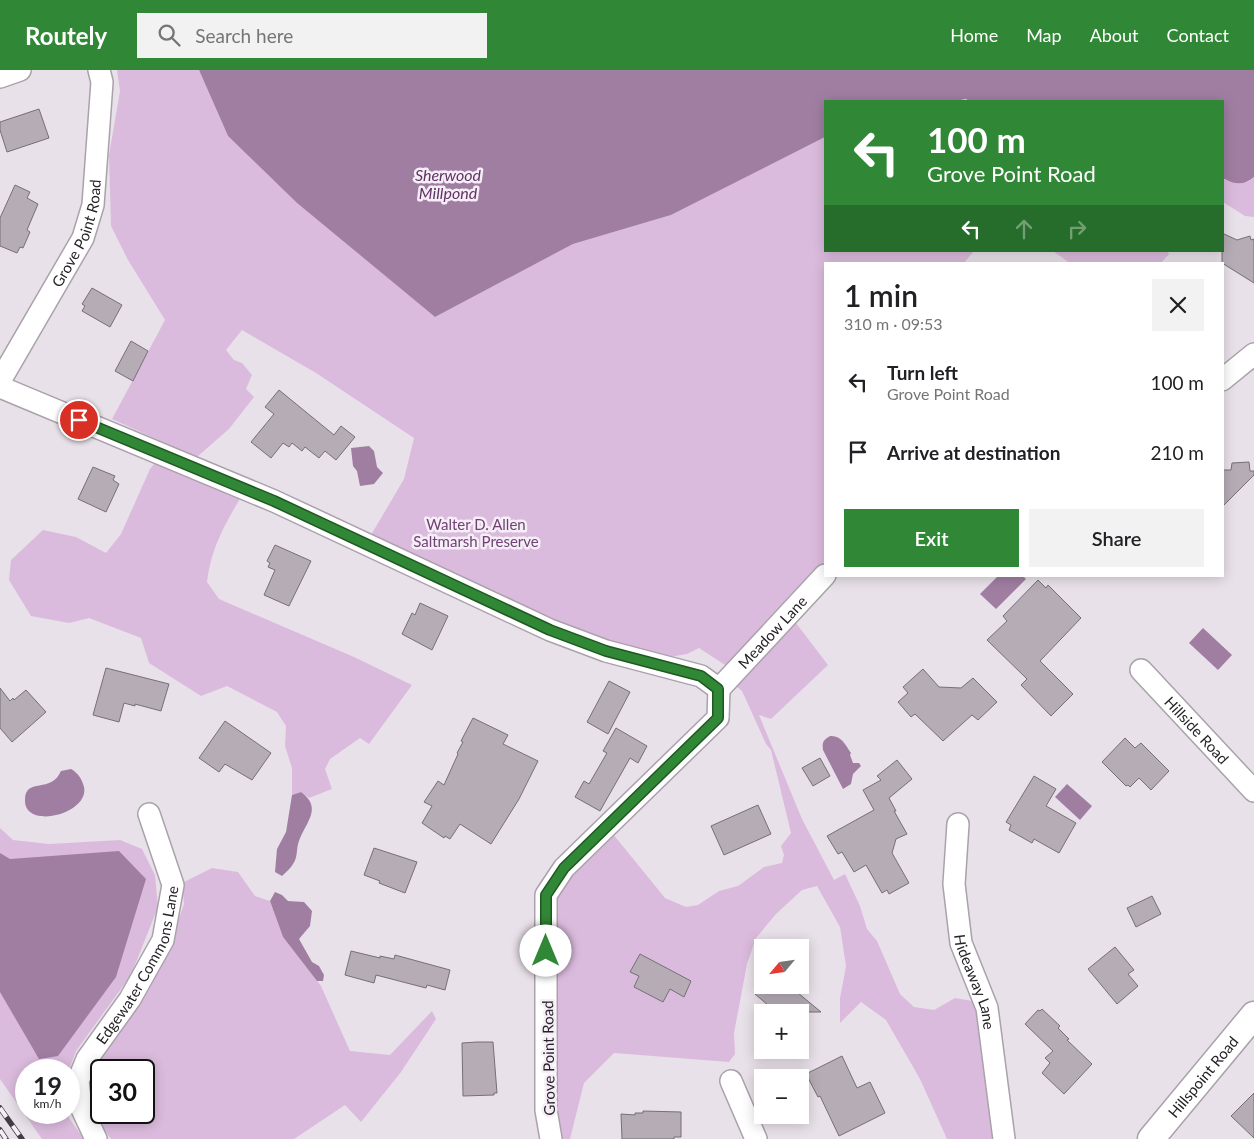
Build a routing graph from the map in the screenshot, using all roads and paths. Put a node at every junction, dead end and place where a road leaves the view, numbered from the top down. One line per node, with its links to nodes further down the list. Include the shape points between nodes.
1 (20, 70): 3 (street)
2 (99, 70): 6 (street, Grove Point Road, via 102,82 97,166 93,205 83,238)
3 (0, 78)
4 (1254, 354): 5 (street)
5 (1224, 378)
6 (0, 381)
7 (0, 387): 10 (street, via 274,501 550,630 606,651 701,676)
8 (824, 576): 10 (street, Meadow Lane)
9 (1141, 670): 11 (street, Hillside Road)
10 (718, 689): 17 (street, Grove Point Road, via 718,718 564,868 546,895 546,1110)
11 (1254, 791)
12 (149, 814): 16 (street, Edgewater Commons Lane, via 173,885 163,940 130,999 87,1059 78,1082 80,1107)
13 (958, 824): 19 (street, Hideaway Lane, via 954,884 960,938 987,1008)
14 (1254, 1015): 20 (street, Hillspoint Road)
15 (731, 1081): 18 (street)
16 (96, 1139)
17 (551, 1139)
18 (756, 1139)
19 (1004, 1139)
20 (1151, 1139)

